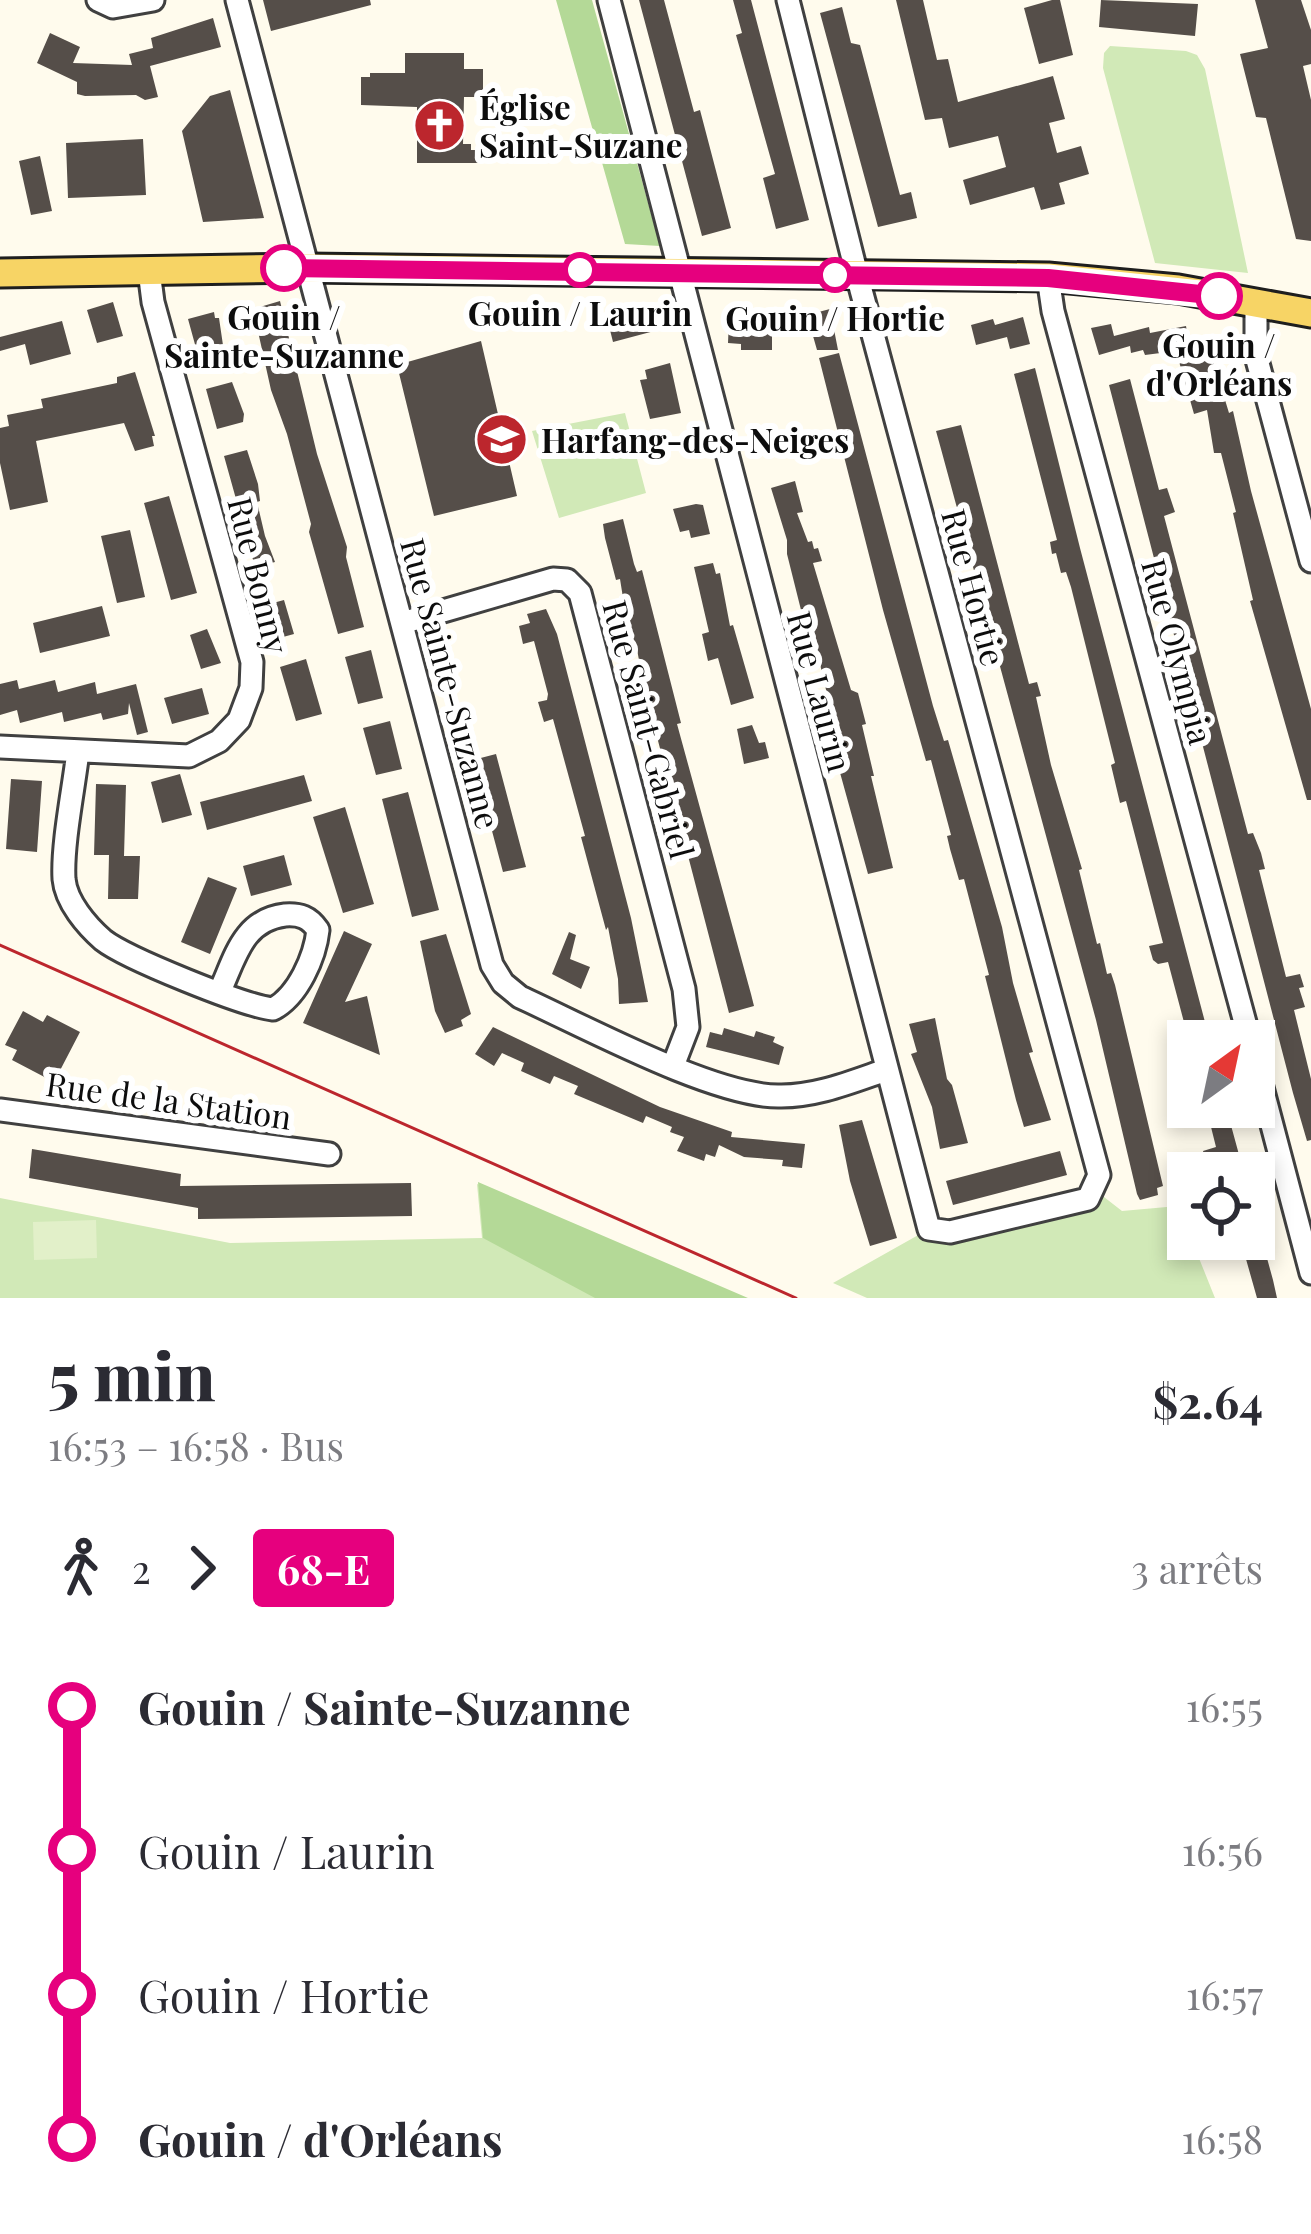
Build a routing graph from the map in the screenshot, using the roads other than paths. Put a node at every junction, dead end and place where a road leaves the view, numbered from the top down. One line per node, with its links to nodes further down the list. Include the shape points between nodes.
1 (98, 0): 2 (street, via 113,7)
2 (153, 0)
3 (237, 0): 6 (street, Rue Sainte-Suzanne)
4 (609, 0): 9 (street, Rue Laurin)
5 (788, 0): 10 (street, Rue Hortie)
6 (307, 268): 7 (main road); 9 (main road); 15 (street, Rue Sainte-Suzanne)
7 (148, 271): 8 (main road); 17 (street, Rue Bonny, via 252,662 251,688 239,720 189,755)
8 (0, 273)
9 (679, 273): 10 (main road); 21 (street, Rue Laurin)
10 (857, 275): 11 (main road); 25 (street, Rue Hortie, via 1099,1175)
11 (1048, 278): 12 (main road); 19 (street, Rue Olympia)
12 (1256, 302): 13 (main road); 14 (street, via 1256,356)
13 (1311, 313)
14 (1311, 561)
15 (402, 622): 20 (street, Rue Sainte-Suzanne, via 502,983); 20 (street, Rue Saint-Gabriel, via 553,579 580,593 684,989 688,1027)
16 (0, 747): 17 (street, Rue Bonny)
17 (78, 751): 18 (street, via 64,883 83,920 108,944)
18 (220, 993): 18 (street, via 260,1008 285,1003 318,938 313,922 293,914 257,922)
19 (1244, 1020)
20 (674, 1066): 21 (street, Rue Sainte-Suzanne, via 746,1093 779,1096)
21 (886, 1070): 25 (street, Rue Laurin, via 929,1229 950,1232 1078,1202)
22 (0, 1110): 24 (street, Rue de la Station)
23 (1273, 1128): 26 (street)
24 (329, 1154)
25 (1095, 1190)
26 (1309, 1258)

